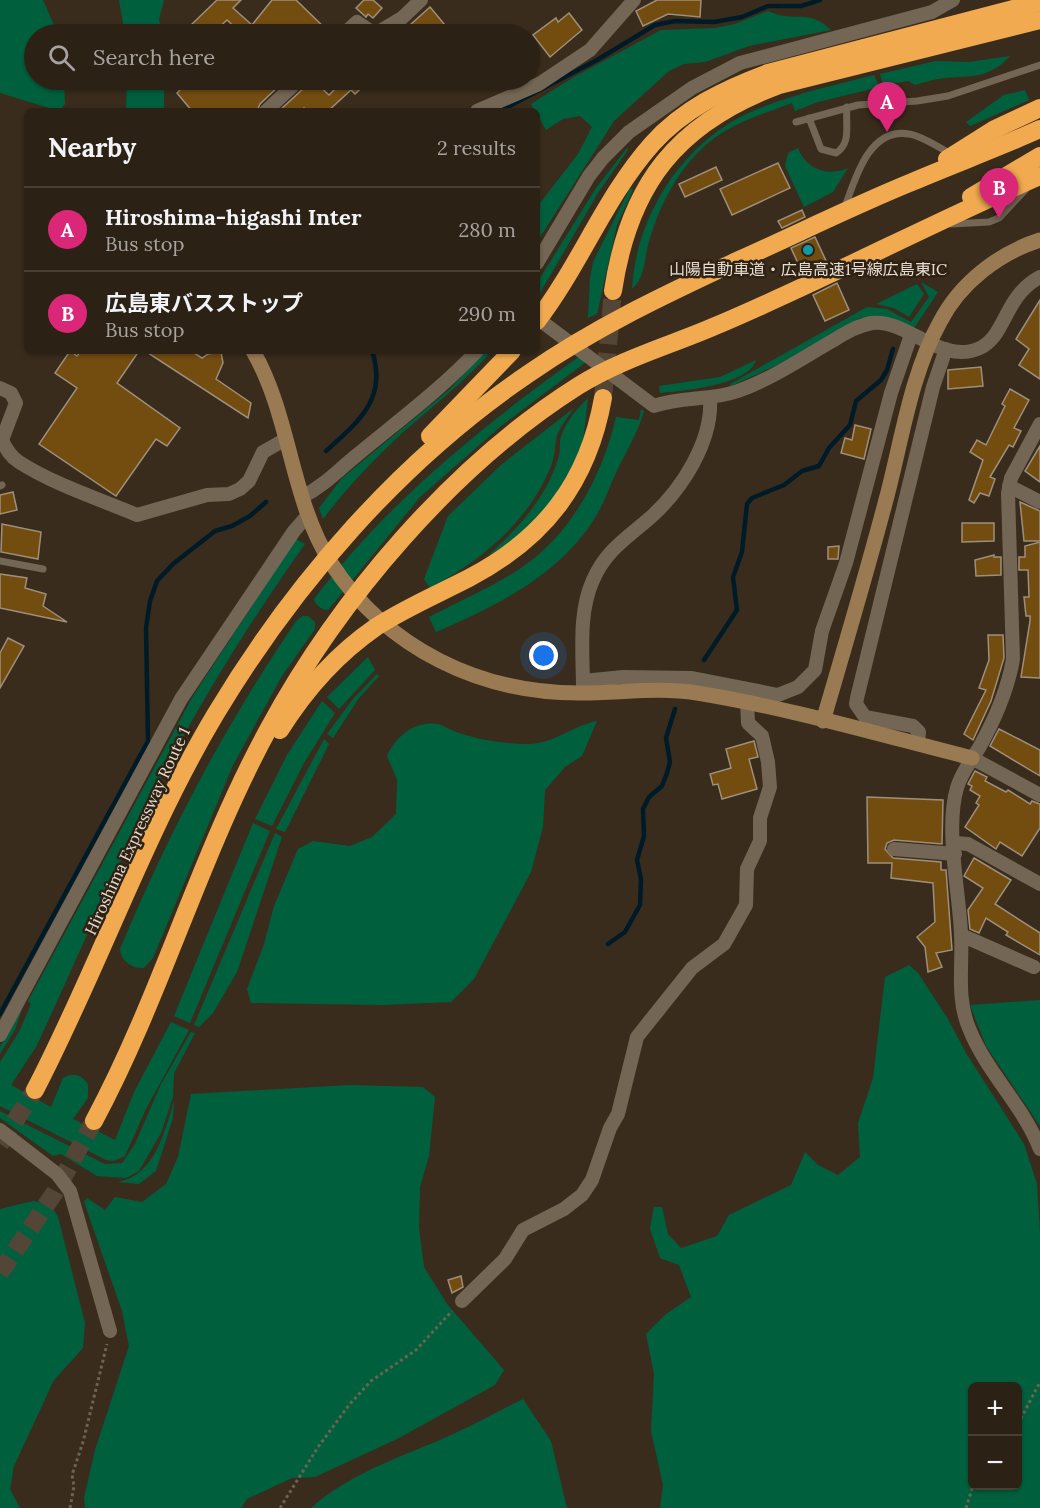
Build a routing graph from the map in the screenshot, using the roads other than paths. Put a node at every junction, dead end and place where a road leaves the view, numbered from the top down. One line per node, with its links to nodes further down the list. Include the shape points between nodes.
1 (421, 0): 6 (street)
2 (634, 0): 8 (street, via 590,50)
3 (953, 0): 24 (street, via 932,12 740,63 692,88 629,132 603,158)
4 (1040, 2): 27 (highway, via 768,73 694,108 652,143 633,168)
5 (1040, 20): 26 (highway, via 779,85 710,118 674,150 646,188 624,239)
6 (392, 24)
7 (1040, 65): 11 (lane, via 948,96)
8 (540, 83)
9 (288, 90): 12 (street)
10 (526, 90): 13 (street)
11 (847, 107): 15 (lane); 15 (lane, via 847,141 836,153 821,149)
12 (269, 108)
13 (487, 108)
14 (1040, 108): 19 (highway, via 993,130)
15 (809, 118): 16 (lane)
16 (796, 122)
17 (1040, 129): 19 (highway)
18 (1040, 156): 22 (highway, via 1006,173)
19 (958, 158): 21 (highway, Hiroshima Expressway Route 1); 21 (lane, via 911,134 897,133 885,138 860,166)
20 (1040, 178): 22 (highway)
21 (843, 212): 48 (highway, Hiroshima Expressway Route 1, via 623,316 526,374 409,470)
22 (930, 225): 59 (highway, via 718,325 613,366 544,410 471,471 367,581 291,689 246,770)
23 (1040, 240): 30 (street, via 1002,257 977,276 953,300)
24 (540, 258)
25 (1040, 278): 31 (street, via 1019,292 998,332 981,348 958,352)
26 (613, 291)
27 (540, 315)
28 (540, 321): 39 (street, via 654,406 674,399)
29 (911, 335): 30 (street); 39 (street, via 874,322 856,327 739,391); 49 (street, via 891,393 849,553 822,630 815,670 798,687 778,695 692,678 623,677)
30 (930, 343): 31 (street); 51 (street)
31 (946, 349): 52 (street, via 933,387 856,704 865,717 913,726 919,732)
32 (254, 354): 41 (street, via 273,393)
33 (459, 354): 36 (street)
34 (474, 354): 36 (street)
35 (509, 354): 48 (highway, via 380,488)
36 (461, 367): 43 (street, via 432,396 325,484)
37 (0, 388): 41 (street, via 11,393 16,403 2,440 7,451 18,461 137,515 240,489 249,481 263,452)
38 (603, 398): 59 (highway, via 595,436 579,477 536,532 496,562 374,629 335,661 300,700 249,783)
39 (710, 398): 49 (street, via 711,418 691,465 658,509 604,560 592,581 584,608)
40 (1040, 424): 42 (street)
41 (286, 439): 43 (street)
42 (1009, 486): 44 (street); 53 (street, via 1013,659 1001,700)
43 (302, 497): 45 (street)
44 (1040, 502)
45 (309, 517): 49 (street, via 322,547 366,606 401,637 444,664 486,681 530,691); 61 (street, via 294,531 181,699)
46 (0, 561): 47 (lane)
47 (43, 569)
48 (292, 600): 62 (highway, Hiroshima Expressway Route 1, via 193,753)
49 (583, 687): 50 (street, via 674,691)
50 (747, 702): 51 (street); 66 (street, via 748,723 762,736 770,787 760,819 760,841 747,869 746,905 724,944 692,968 637,1036 618,1114 592,1180 582,1195 523,1230 505,1259)
51 (823, 721): 52 (street)
52 (918, 744): 53 (street)
53 (972, 758): 54 (street); 55 (street, via 957,785 952,810)
54 (1040, 795)
55 (955, 848): 56 (street); 57 (street, via 968,844); 58 (street)
56 (894, 849)
57 (1040, 884)
58 (962, 935): 60 (street); 65 (street, via 961,1001 969,1028 1001,1085 1031,1126)
59 (171, 948): 63 (highway, via 129,1050)
60 (1034, 968)
61 (0, 1035)
62 (35, 1089)
63 (94, 1121)
64 (0, 1130): 67 (street, via 57,1174 70,1191)
65 (1040, 1149)
66 (462, 1301)
67 (110, 1331)

